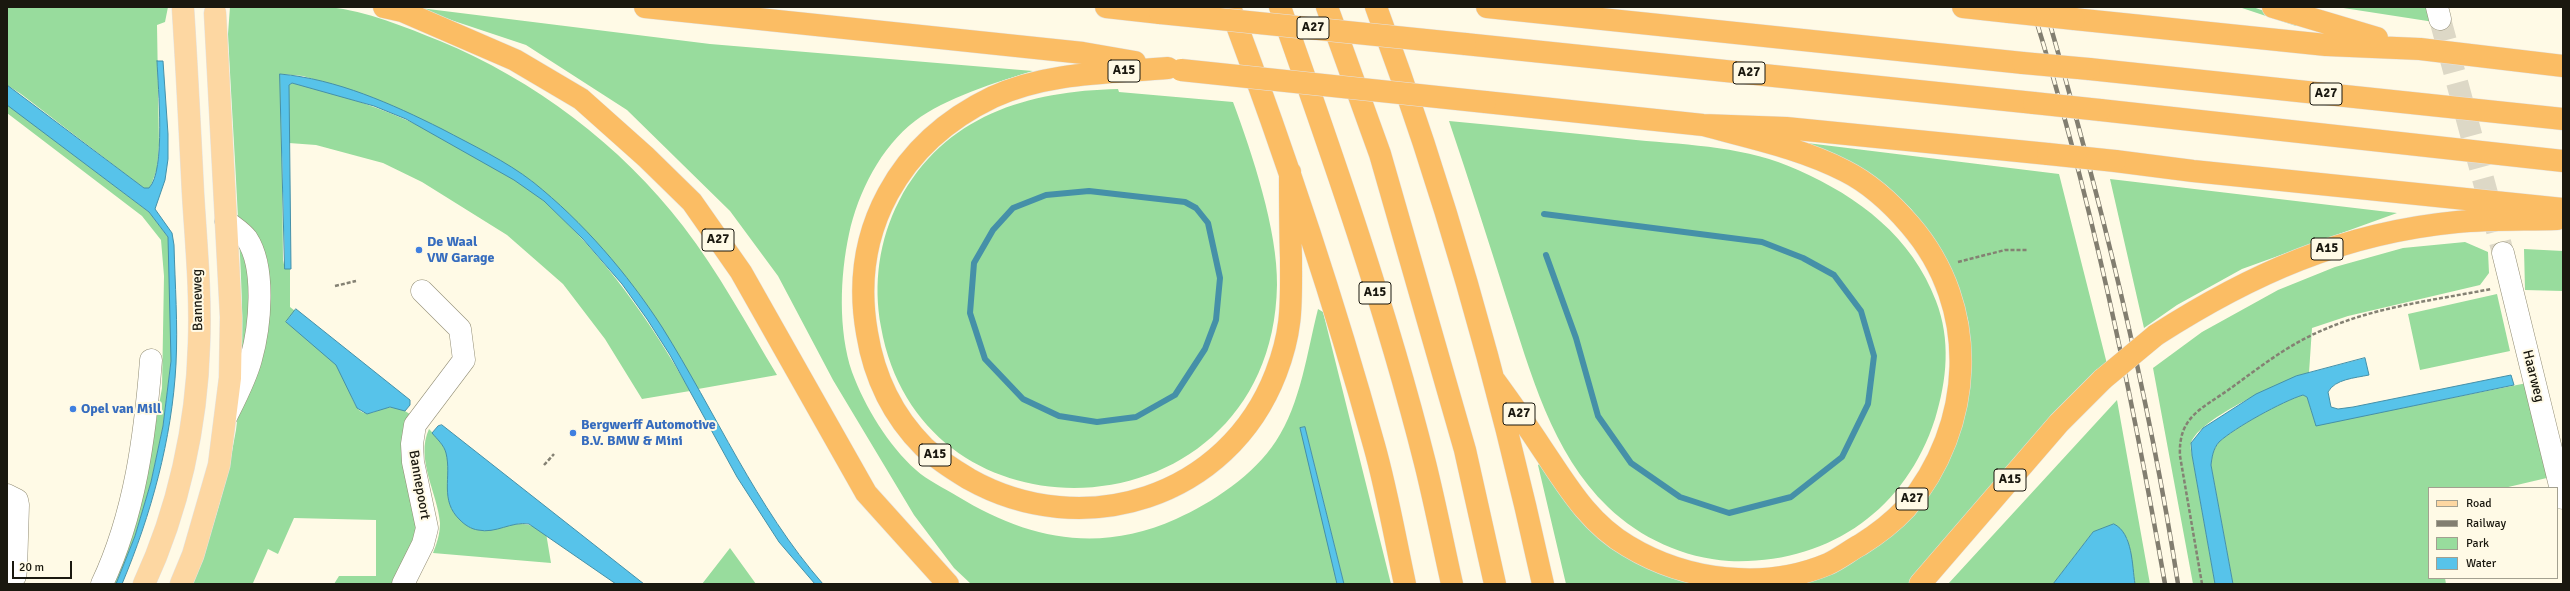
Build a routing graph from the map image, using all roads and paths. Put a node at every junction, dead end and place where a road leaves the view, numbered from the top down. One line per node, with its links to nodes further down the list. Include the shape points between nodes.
1 (384, 7): 42 (highway, A27, via 402,11 515,60 581,99 692,202 741,272 866,493)
2 (645, 7): 15 (highway, A27, via 1083,53)
3 (1106, 7): 18 (highway, A27, bridge, via 2100,110)
4 (1230, 7): 19 (highway, A15)
5 (1280, 7): 44 (highway, A15, via 1333,158 1380,308 1425,463)
6 (1327, 7): 45 (highway, via 1380,154 1464,450)
7 (1376, 7): 31 (highway, via 1435,179)
8 (1487, 7): 16 (highway, A27, bridge)
9 (1963, 7): 13 (highway, bridge, via 2326,45)
10 (2273, 7): 13 (highway)
11 (183, 9): 39 (main road, Banneweg, via 199,291 199,345 193,414 184,464 168,522)
12 (215, 13): 22 (main road)
13 (2420, 49): 14 (highway)
14 (2563, 66)
15 (1174, 69): 17 (highway, A27, bridge); 19 (highway, A15, via 1054,78 994,97 939,131 899,174 879,210 868,238 863,267 862,308 869,345 882,386 903,423 926,448 957,472 991,491 1036,505 1071,509 1100,508 1146,498 1179,484 1203,468 1226,448 1249,422 1265,398 1284,350 1290,323 1292,295)
16 (2563, 119)
17 (1703, 125): 20 (highway, A27, bridge, via 1786,128); 25 (highway, A27, via 1790,149 1846,171 1892,205 1923,240)
18 (2563, 162)
19 (1290, 172): 43 (highway, A15, via 1374,446)
20 (2563, 209)
21 (2563, 219): 47 (highway, A15, bridge, via 2457,222 2381,234 2328,249 2257,276 2200,307 2156,335 2103,379 2059,423)
22 (226, 221): 32 (main road, via 231,317 230,378); 32 (street, via 246,239 254,256 258,271 258,325 251,360)
23 (2027, 250): 25 (path, via 2005,250)
24 (2503, 253): 27 (street, Haarweg)
25 (1938, 267): 31 (highway, A27, via 1952,298 1960,329 1961,361 1957,404 1946,437 1929,474 1905,509 1873,537 1829,563 1798,574 1766,579 1694,574 1659,562 1627,546 1598,524 1577,500)
26 (356, 281): 28 (path)
27 (2511, 285): 36 (street, Haarweg); 48 (path, via 2355,317 2323,329 2262,365 2187,421 2179,440 2180,456)
28 (335, 286)
29 (422, 291): 41 (street, Bannepoort, via 460,330 464,360 415,425 412,444 417,484 426,518 426,534)
30 (151, 360): 38 (street, via 141,453 122,534)
31 (1495, 381): 46 (highway)
32 (226, 416): 40 (main road, via 219,466 193,555)
33 (554, 454): 34 (path)
34 (544, 465)
35 (7, 495): 37 (street, via 17,500 18,506)
36 (2563, 498)
37 (13, 581)
38 (102, 584)
39 (144, 584)
40 (181, 584)
41 (403, 584)
42 (948, 584)
43 (1405, 584)
44 (1452, 584)
45 (1496, 584)
46 (1543, 584)
47 (1920, 584)
48 (2202, 584)

